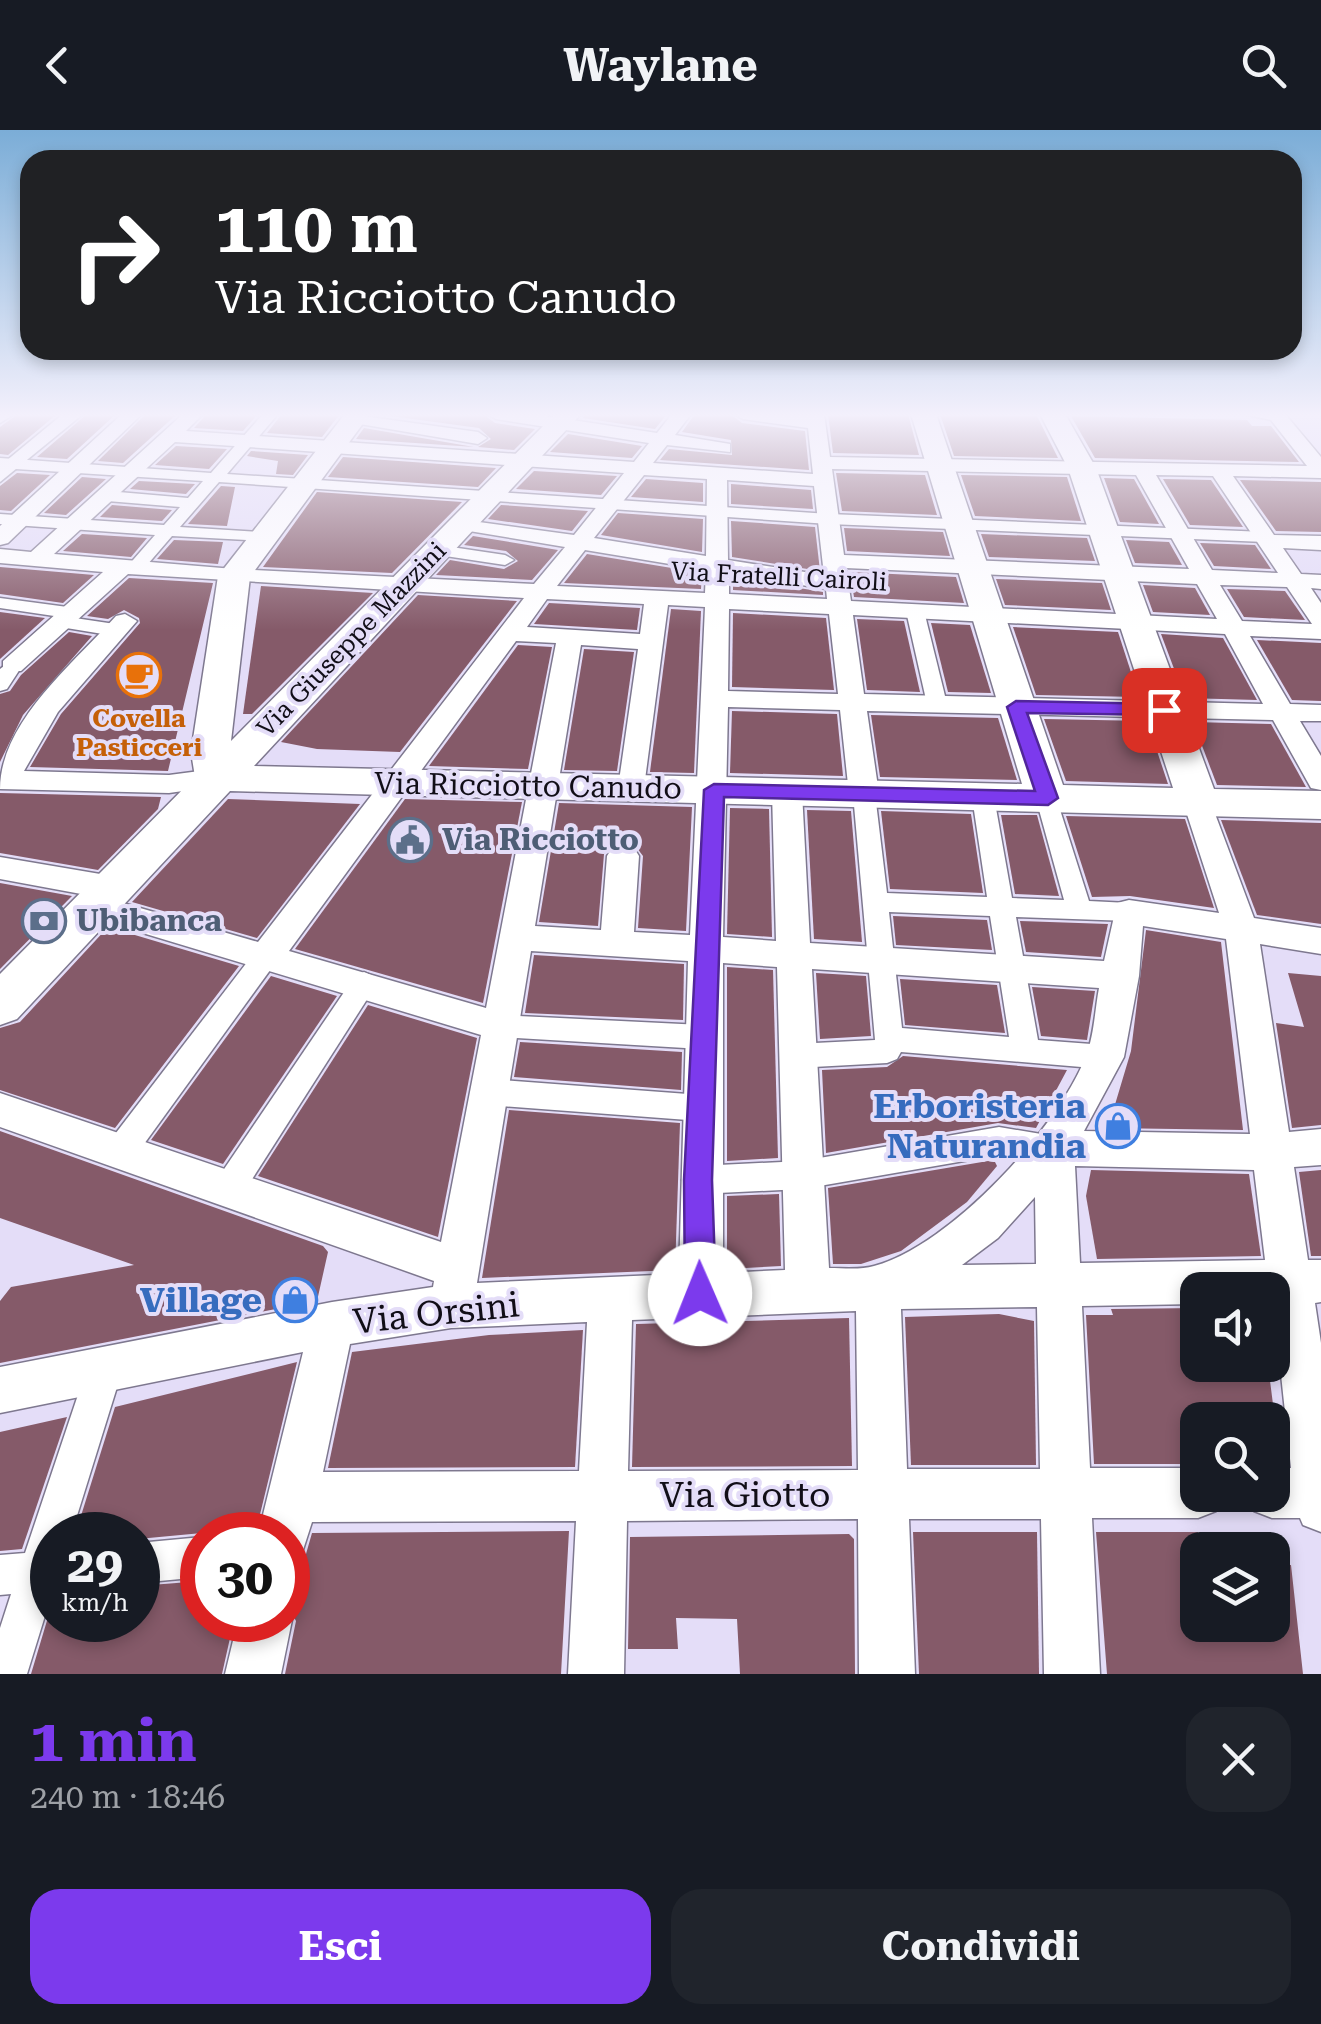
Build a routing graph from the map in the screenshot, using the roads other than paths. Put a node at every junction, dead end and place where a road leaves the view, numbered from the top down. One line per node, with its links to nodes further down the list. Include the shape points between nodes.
1 (51, 486): 19 (street)
2 (117, 486): 14 (street)
3 (206, 486): 16 (street)
4 (299, 486): 27 (main road)
5 (315, 486): 15 (street)
6 (501, 486): 15 (main road, Via Giuseppe Mazzini)
7 (625, 486): 17 (street)
8 (717, 486): 18 (street)
9 (825, 486): 20 (street)
10 (946, 486): 22 (main road)
11 (1088, 486): 25 (main road)
12 (1153, 486): 26 (street)
13 (1230, 486): 29 (street)
14 (107, 496): 16 (street); 21 (street)
15 (489, 498): 17 (street); 23 (main road, Via Giuseppe Mazzini)
16 (192, 503): 24 (street)
17 (610, 505): 18 (street); 30 (street)
18 (718, 512): 20 (street); 36 (street)
19 (10, 519): 21 (street); 28 (street)
20 (829, 519): 22 (street); 45 (street)
21 (77, 522): 24 (street); 34 (street)
22 (958, 523): 25 (street); 38 (main road)
23 (465, 524): 30 (street); 32 (main road, Via Giuseppe Mazzini)
24 (168, 530): 27 (street); 37 (street)
25 (1103, 530): 26 (street); 39 (main road)
26 (1180, 534): 29 (street); 41 (street)
27 (260, 537): 40 (main road)
28 (0, 538)
29 (1266, 539): 31 (street); 42 (street)
30 (580, 543): 36 (street); 46 (street)
31 (1321, 543)
32 (438, 550): 35 (street); 44 (main road, Via Giuseppe Mazzini)
33 (0, 556): 34 (street, Via Fratelli Cairoli)
34 (38, 558): 37 (street, Via Fratelli Cairoli)
35 (505, 560)
36 (720, 564): 45 (street); 48 (street)
37 (128, 567): 40 (street, Via Fratelli Cairoli); 52 (street)
38 (973, 567): 39 (street); 45 (street); 51 (main road)
39 (1117, 573): 41 (street); 54 (main road)
40 (234, 576): 44 (street, Via Fratelli Cairoli); 70 (main road, via 210,752)
41 (1205, 577): 42 (street); 56 (street)
42 (1294, 580): 43 (street); 53 (street)
43 (1321, 582)
44 (404, 584): 46 (street, Via Fratelli Cairoli); 70 (main road, Via Giuseppe Mazzini)
45 (837, 584): 48 (street, Via Fratelli Cairoli); 50 (street, Via Fratelli Cairoli); 64 (street)
46 (541, 591): 47 (street, Via Fratelli Cairoli); 58 (street)
47 (657, 597): 48 (street, Via Fratelli Cairoli); 60 (street)
48 (718, 600): 63 (street)
49 (0, 603): 52 (street)
50 (915, 611): 51 (street, Via Fratelli Cairoli); 65 (street)
51 (988, 614): 54 (street, Via Fratelli Cairoli); 66 (main road)
52 (65, 617): 55 (street); 61 (street)
53 (1321, 620)
54 (1133, 622): 56 (street, Via Fratelli Cairoli); 67 (main road)
55 (120, 626): 62 (street)
56 (1234, 628): 57 (street, Via Fratelli Cairoli); 68 (street)
57 (1321, 632)
58 (510, 633): 59 (street); 73 (street)
59 (570, 636): 60 (street); 74 (street)
60 (652, 642): 75 (street)
61 (4, 672): 62 (street)
62 (74, 673): 71 (street)
63 (715, 700): 64 (street); 76 (street)
64 (852, 702): 65 (street); 78 (street)
65 (937, 704): 66 (street)
66 (1016, 707): 67 (street); 80 (main road)
67 (1164, 710): 68 (street); 81 (main road)
68 (1282, 712): 69 (street); 72 (street)
69 (1321, 714)
70 (215, 778): 71 (street, via 169,784); 73 (main road, Via Ricciotto Canudo); 85 (main road, Via Giuseppe Mazzini)
71 (2, 780)
72 (1321, 780)
73 (394, 782): 74 (main road, Via Ricciotto Canudo); 96 (street)
74 (543, 786): 75 (main road, Via Ricciotto Canudo); 91 (street)
75 (633, 788): 76 (main road, Via Ricciotto Canudo)
76 (714, 790): 77 (main road, Via Ricciotto Canudo); 94 (street)
77 (787, 792): 78 (main road, Via Ricciotto Canudo); 95 (street)
78 (864, 794): 79 (main road, Via Ricciotto Canudo); 86 (street)
79 (983, 797): 80 (main road, Via Ricciotto Canudo); 87 (street)
80 (1048, 798): 81 (main road, Via Ricciotto Canudo); 88 (street)
81 (1198, 802): 82 (main road, Via Ricciotto Canudo); 90 (street)
82 (1321, 805)
83 (623, 856): 93 (street)
84 (0, 868): 85 (street)
85 (104, 897): 96 (street); 101 (main road, Via Giuseppe Mazzini)
86 (873, 902): 87 (street); 97 (street)
87 (1002, 908): 88 (street); 98 (street)
88 (1080, 912): 89 (street)
89 (1129, 912): 90 (street); 99 (street, Via Orsini)
90 (1242, 930): 92 (street); 114 (street)
91 (514, 936): 93 (street); 102 (street)
92 (1321, 941)
93 (617, 942): 94 (street)
94 (706, 950): 95 (street); 103 (street)
95 (793, 954): 97 (street); 106 (street)
96 (267, 956): 100 (street); 113 (street)
97 (881, 959): 98 (street); 104 (street)
98 (1012, 966): 99 (street); 105 (street)
99 (1122, 976): 107 (street, Via Orsini)
100 (364, 983): 102 (street); 117 (street)
101 (0, 1005)
102 (499, 1026): 103 (street); 108 (street)
103 (702, 1038): 109 (street)
104 (889, 1039): 105 (street); 106 (street, via 887,1051)
105 (1025, 1048): 107 (street)
106 (795, 1056): 115 (street)
107 (1105, 1057): 112 (street, Via Orsini)
108 (488, 1092): 109 (street); 120 (street)
109 (701, 1108): 116 (street)
110 (0, 1110): 113 (street)
111 (1321, 1146): 114 (street)
112 (1054, 1148): 114 (street); 115 (street, via 998,1141); 119 (street); 121 (street, Via Orsini, via 983,1224)
113 (120, 1152): 117 (street)
114 (1270, 1152): 118 (street)
115 (802, 1175): 116 (street); 122 (street)
116 (698, 1180): 123 (street)
117 (229, 1188): 120 (street)
118 (1305, 1281): 119 (street, Via Orsini); 132 (street)
119 (1059, 1283): 121 (street, Via Orsini); 128 (street)
120 (454, 1288): 124 (street, Via Orsini); 125 (street, Via Orsini)
121 (878, 1288): 122 (street, Via Orsini); 130 (street)
122 (808, 1290): 123 (street, Via Orsini)
123 (700, 1294): 124 (street, Via Orsini)
124 (610, 1298): 131 (street)
125 (332, 1324): 126 (street, Via Orsini); 133 (street)
126 (104, 1371): 127 (street, Via Orsini); 135 (street)
127 (0, 1390)
128 (1066, 1493): 129 (street, Via Giotto); 130 (street, Via Giotto); 141 (street)
129 (1180, 1493)
130 (884, 1494): 131 (street, Via Giotto); 140 (street)
131 (602, 1496): 134 (street, Via Giotto); 139 (street)
132 (1308, 1497)
133 (289, 1512)
134 (310, 1515)
135 (29, 1572): 137 (street)
136 (260, 1642): 138 (street)
137 (6, 1674)
138 (253, 1674)
139 (596, 1674)
140 (887, 1674)
141 (1072, 1674)

